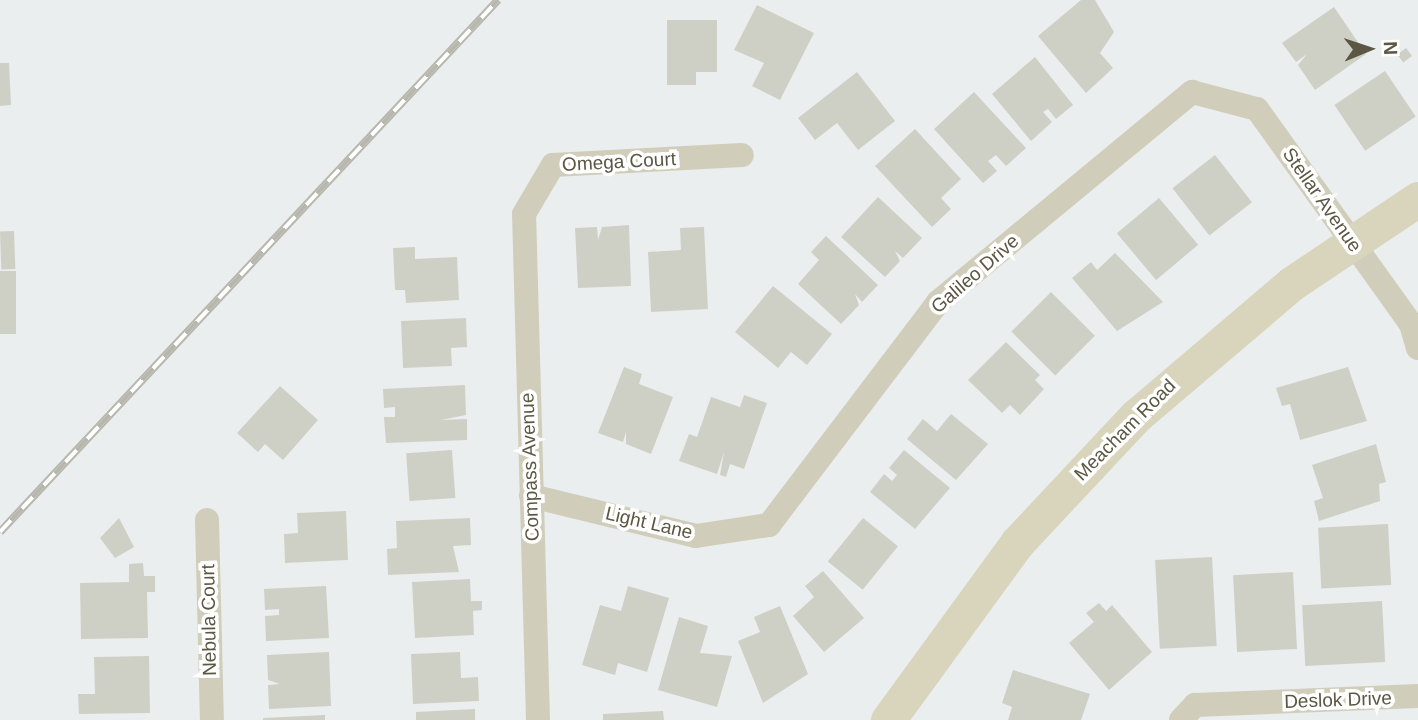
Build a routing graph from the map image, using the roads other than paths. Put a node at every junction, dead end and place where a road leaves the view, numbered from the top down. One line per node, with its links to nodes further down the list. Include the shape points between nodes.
1 (1192, 92): 5 (street, Stellar Avenue, via 1257,109); 9 (street, Galileo Drive, via 938,302)
2 (742, 155): 4 (street, Omega Court, via 553,165)
3 (1418, 199): 5 (street, Meacham Road)
4 (524, 214): 7 (street, Compass Avenue)
5 (1352, 242): 6 (street, Stellar Avenue, via 1411,324); 13 (street, Meacham Road, via 1201,357 1075,478 963,611)
6 (1418, 348)
7 (531, 496): 9 (street, Light Lane, via 696,536); 12 (street, Compass Avenue)
8 (207, 520): 11 (street, Nebula Court)
9 (769, 525)
10 (1418, 696): 14 (street, Deslok Drive, via 1195,705)
11 (212, 720)
12 (538, 720)
13 (888, 720)
14 (1181, 720)

